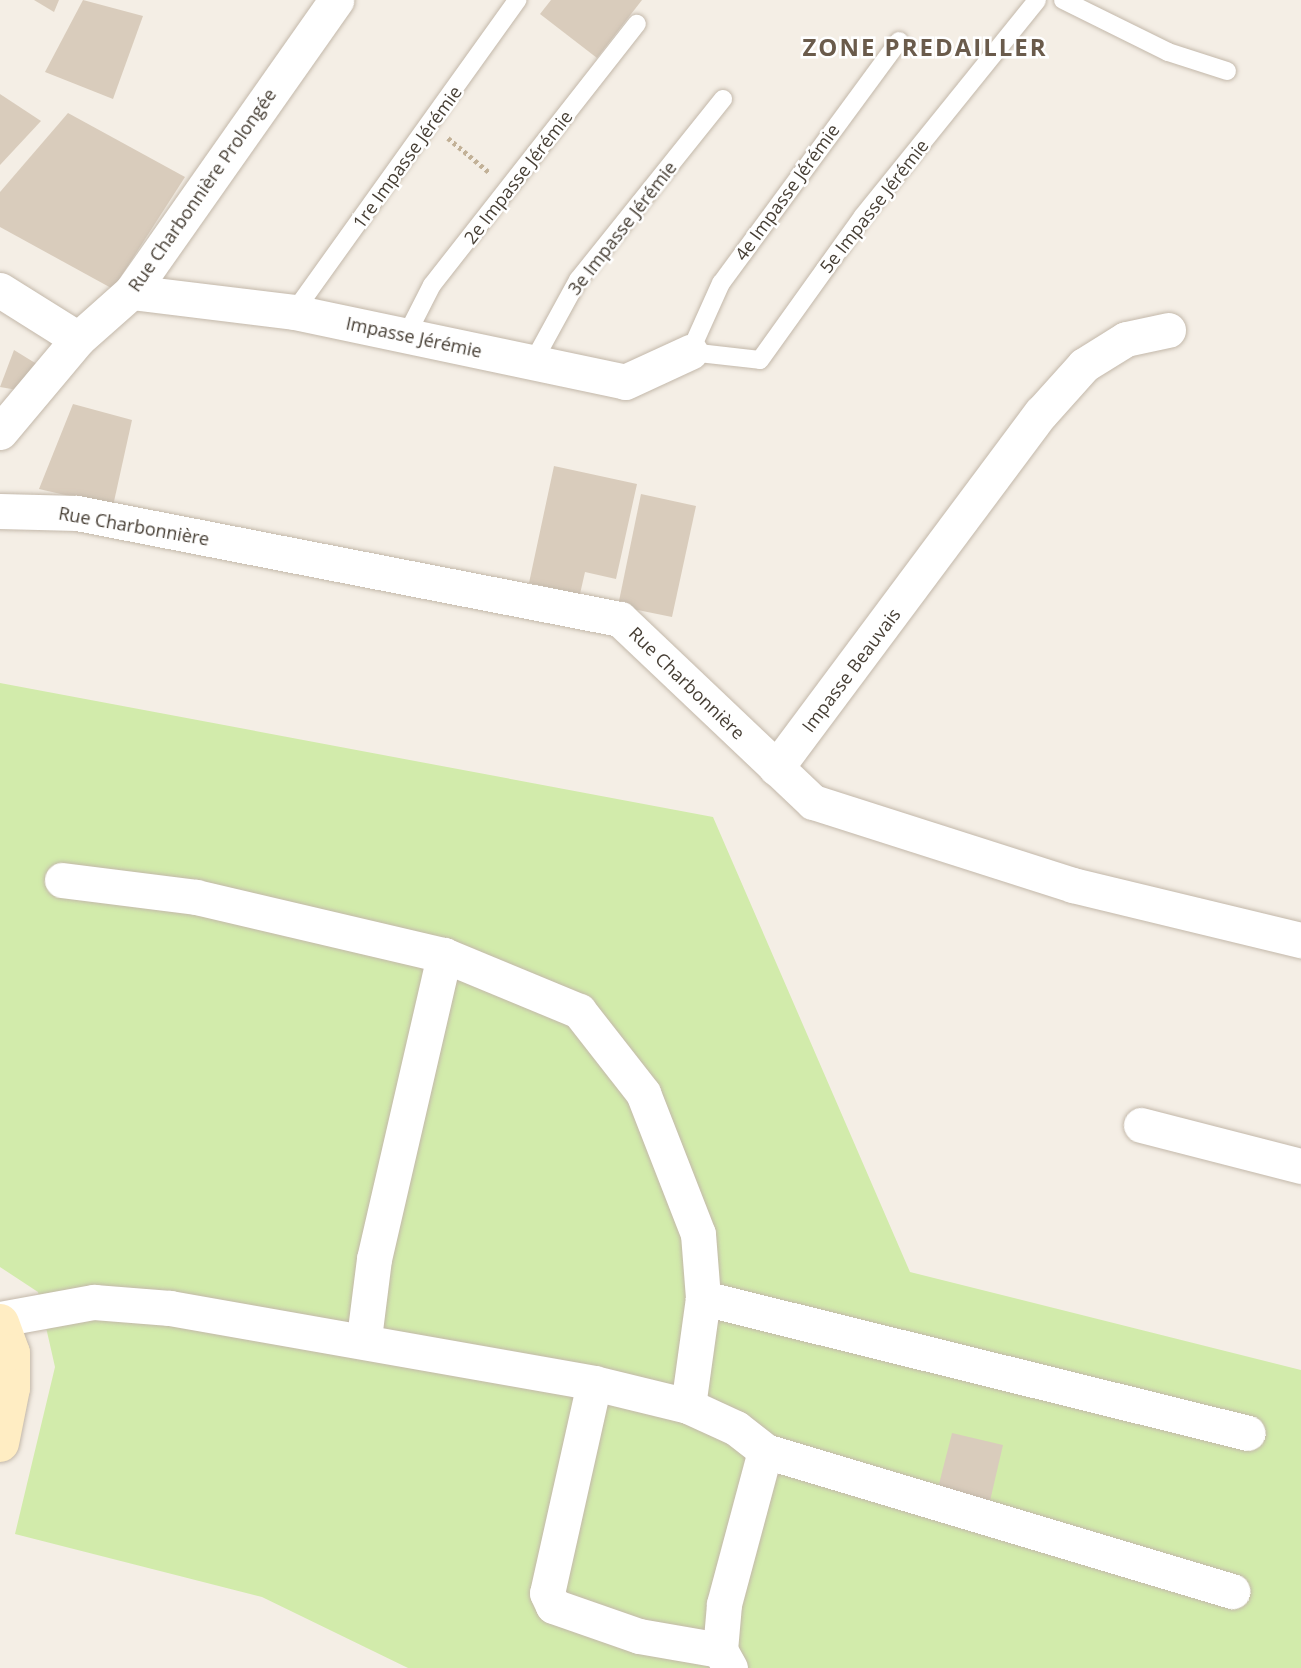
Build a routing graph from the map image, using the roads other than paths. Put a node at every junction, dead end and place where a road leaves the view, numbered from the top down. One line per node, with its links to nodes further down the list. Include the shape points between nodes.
1 (517, 0): 11 (lane, 1re Impasse Jérémie)
2 (1037, 0): 15 (lane, 5e Impasse Jérémie, via 863,216 760,360)
3 (1063, 0): 7 (lane, via 1168,52)
4 (330, 2): 10 (street, Rue Charbonnière Prolongée)
5 (637, 24): 13 (lane, 2e Impasse Jérémie, via 432,285)
6 (899, 41): 15 (lane, 4e Impasse Jérémie, via 721,283)
7 (1227, 71)
8 (723, 99): 16 (lane, 3e Impasse Jérémie, via 578,280)
9 (0, 289): 14 (street)
10 (131, 292): 11 (street, Impasse Jérémie); 14 (street, Rue Charbonnière Prolongée)
11 (294, 312): 13 (street, Impasse Jérémie)
12 (1168, 330): 19 (street, Impasse Beauvais, via 1126,339 1084,365 1041,413)
13 (407, 334): 16 (street, Impasse Jérémie)
14 (78, 339): 17 (street, Rue Charbonnière Prolongée)
15 (690, 352): 16 (street, Impasse Jérémie, via 625,382)
16 (532, 363)
17 (0, 432)
18 (0, 511): 19 (street, Rue Charbonnière, via 77,513 620,619)
19 (776, 768): 21 (street, Rue Charbonnière, via 813,802 1073,886)
20 (62, 880): 22 (street, via 196,898)
21 (1301, 940)
22 (444, 955): 25 (street, via 579,1011 643,1093 698,1234); 27 (street, via 374,1259)
23 (1141, 1125): 24 (street)
24 (1301, 1166)
25 (703, 1298): 29 (street); 30 (street)
26 (0, 1321): 27 (street, via 93,1302); 31 (street, via 11,1353 11,1388)
27 (363, 1338): 28 (street)
28 (594, 1383): 29 (street); 34 (street, via 547,1593 553,1606)
29 (688, 1406): 32 (street)
30 (1248, 1433)
31 (0, 1443)
32 (765, 1451): 33 (street); 34 (street, via 724,1604)
33 (1232, 1591)
34 (725, 1659)

